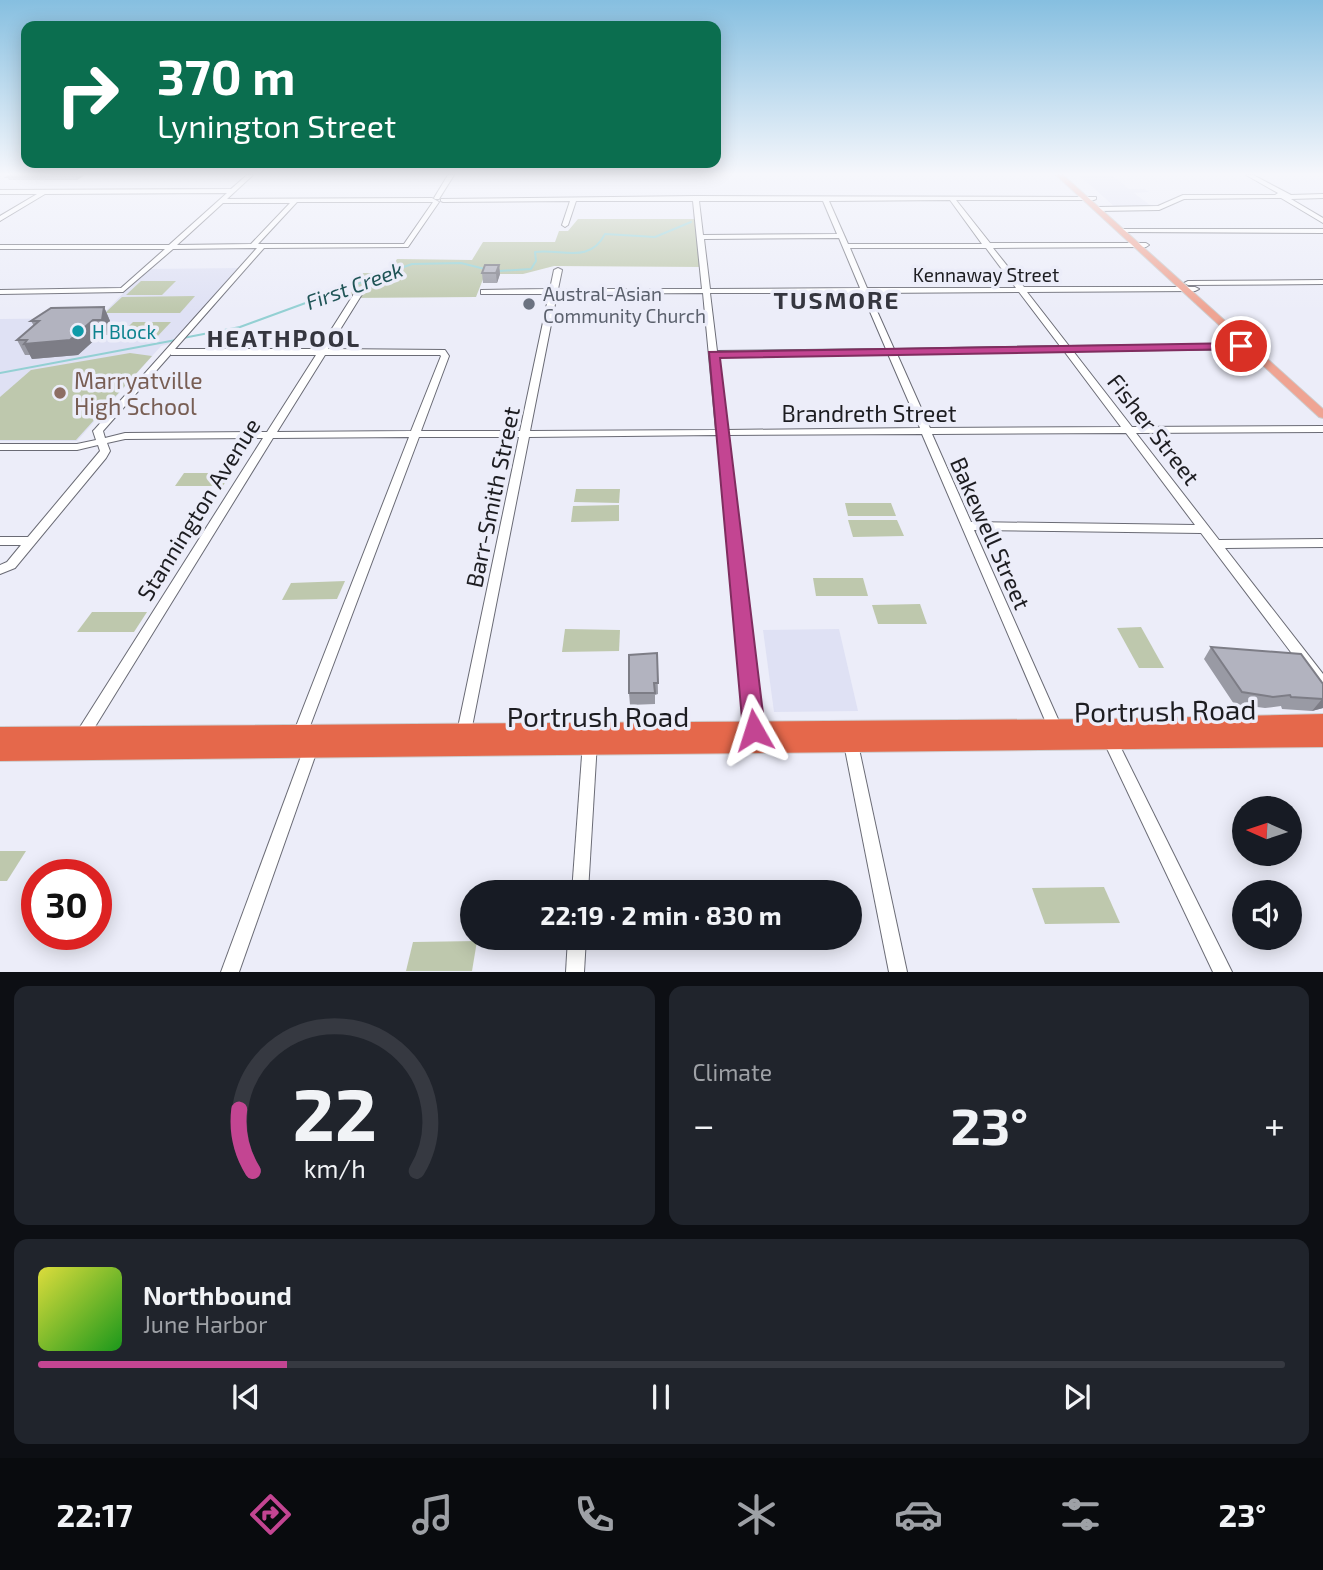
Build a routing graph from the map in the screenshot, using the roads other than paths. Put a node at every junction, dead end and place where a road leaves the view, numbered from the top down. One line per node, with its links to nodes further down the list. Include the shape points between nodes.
1 (199, 220): 16 (street)
2 (277, 220): 18 (street)
3 (425, 220): 19 (street, via 410,245)
4 (567, 220): 9 (street)
5 (698, 220): 12 (street)
6 (834, 220): 13 (street, Bakewell Street)
7 (970, 220): 14 (street, Fisher Street)
8 (1115, 220): 10 (main road)
9 (565, 225)
10 (1127, 231): 11 (street); 15 (main road)
11 (1323, 231)
12 (700, 237): 13 (street); 26 (street)
13 (843, 241): 14 (street); 24 (street, Bakewell Street)
14 (990, 245): 15 (street); 25 (street, Fisher Street)
15 (1141, 245): 22 (main road)
16 (171, 246): 17 (street); 18 (street); 27 (street, via 123,290)
17 (0, 247)
18 (253, 247): 19 (street)
19 (262, 247): 34 (street)
20 (558, 270): 30 (street, Barr-Smith Street)
21 (1319, 282): 22 (street, Kennaway Street); 23 (street)
22 (1189, 287): 25 (street, Kennaway Street); 31 (main road); 32 (main road)
23 (1323, 289)
24 (863, 290): 25 (street, Kennaway Street); 26 (street, Kennaway Street); 37 (street, Bakewell Street)
25 (1024, 290): 33 (street, Fisher Street)
26 (706, 291): 30 (street, Kennaway Street); 36 (street)
27 (0, 292)
28 (360, 292): 35 (street, Stannington Avenue)
29 (484, 292): 30 (street, Kennaway Street)
30 (554, 292): 46 (street, Barr-Smith Street)
31 (1248, 346): 32 (street); 33 (street); 39 (main road)
32 (1260, 346): 38 (main road)
33 (1069, 351): 37 (street); 41 (street, Fisher Street)
34 (171, 352): 35 (street); 47 (street, via 98,431)
35 (321, 352): 44 (street, Stannington Avenue); 45 (street, via 442,352 445,356)
36 (713, 354): 37 (street); 42 (street)
37 (891, 354): 43 (street, Bakewell Street)
38 (1323, 405)
39 (1323, 415)
40 (1323, 429): 41 (street, Brandreth Street)
41 (1131, 430): 43 (street, Brandreth Street); 50 (street, Fisher Street)
42 (723, 432): 43 (street, Brandreth Street); 46 (street, Brandreth Street); 61 (street)
43 (925, 432): 49 (street, Bakewell Street)
44 (268, 435): 45 (street, Brandreth Street); 47 (street, Brandreth Street, via 125,436); 66 (street, Stannington Avenue)
45 (415, 435): 46 (street, Brandreth Street); 65 (street)
46 (527, 435): 64 (street, Barr-Smith Street)
47 (100, 441): 48 (street, Brandreth Street, via 77,447); 52 (street, via 103,456)
48 (0, 447)
49 (968, 526): 50 (street); 58 (street, Bakewell Street)
50 (1206, 529): 54 (street, Fisher Street)
51 (0, 541): 52 (street)
52 (32, 541): 55 (street, via 11,565)
53 (1323, 543): 54 (street)
54 (1218, 544): 56 (street, Fisher Street)
55 (0, 570)
56 (1323, 684)
57 (1323, 723): 59 (highway, Portrush Road)
58 (1055, 728): 59 (highway, Portrush Road); 61 (highway, Portrush Road)
59 (1108, 735): 63 (highway, Portrush Road); 67 (highway, Portrush Road); 74 (street)
60 (0, 736): 66 (highway, Portrush Road)
61 (755, 737): 62 (highway, Portrush Road); 67 (highway, Portrush Road)
62 (590, 738): 64 (highway, Portrush Road); 69 (street)
63 (1323, 738)
64 (462, 739): 65 (highway, Portrush Road)
65 (306, 741): 66 (highway, Portrush Road); 71 (street)
66 (78, 743): 68 (highway, Portrush Road)
67 (851, 744): 73 (street)
68 (0, 751)
69 (581, 880)
70 (576, 950): 72 (street)
71 (229, 971)
72 (575, 971)
73 (898, 971)
74 (1223, 971)

